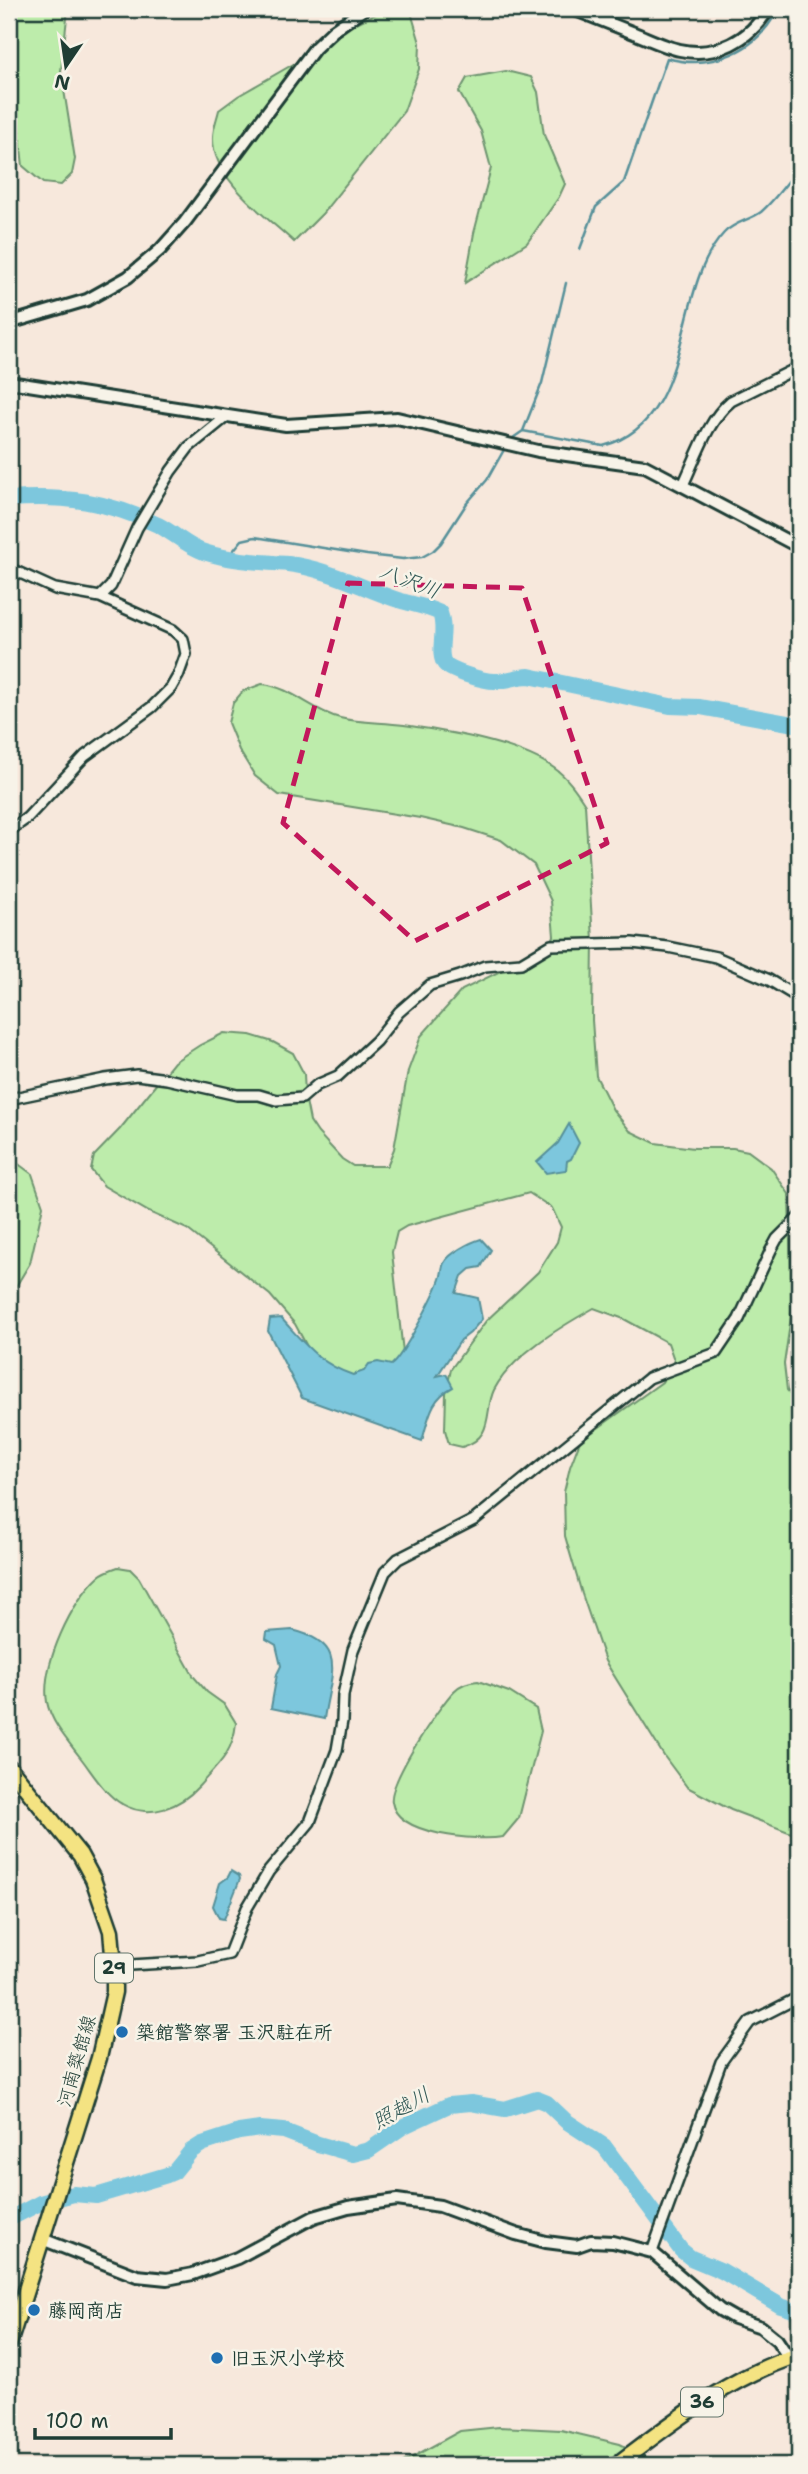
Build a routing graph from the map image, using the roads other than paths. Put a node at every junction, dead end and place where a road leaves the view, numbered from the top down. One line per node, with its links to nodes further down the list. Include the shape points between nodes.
1 (363, 9): 4 (street, via 315,48 185,222 145,264 87,300)
2 (573, 9): 3 (street, via 695,52 738,41)
3 (768, 9)
4 (9, 323)
5 (799, 367): 8 (street, via 723,408)
6 (9, 382): 7 (street)
7 (226, 417): 8 (street, via 286,425 397,418 512,445 645,466); 11 (street, via 189,447 171,471 137,528 111,586)
8 (683, 485): 9 (street)
9 (799, 547)
10 (9, 568): 11 (street, via 55,589)
11 (100, 597): 12 (street, via 173,630 183,639 186,654 178,676 152,707 85,756)
12 (9, 831)
13 (799, 998): 14 (street, via 735,964 704,954 632,943 551,945 521,963 485,966 430,985 338,1076 302,1098 237,1095 137,1076)
14 (9, 1099)
15 (799, 1217): 17 (street, via 777,1239 735,1326 716,1353 649,1378 474,1520 398,1559 385,1572 353,1650 337,1750 310,1822 269,1871 247,1908 229,1954 198,1961)
16 (9, 1767): 17 (main road, 河南築館線 / 29, via 80,1855 93,1879 111,1931)
17 (114, 1966): 19 (main road, 河南築館線 / 29, via 108,2024)
18 (799, 1997): 20 (street, via 750,2022 721,2062)
19 (44, 2232): 20 (street, via 137,2276 167,2279 237,2258 314,2217 397,2200 440,2206 547,2242 577,2246 612,2242); 21 (main road, 河南築館線 / 29)
20 (652, 2252): 22 (street, via 720,2310 761,2327)
21 (9, 2343)
22 (794, 2357): 23 (main road, 36, via 708,2398)
23 (616, 2465)

